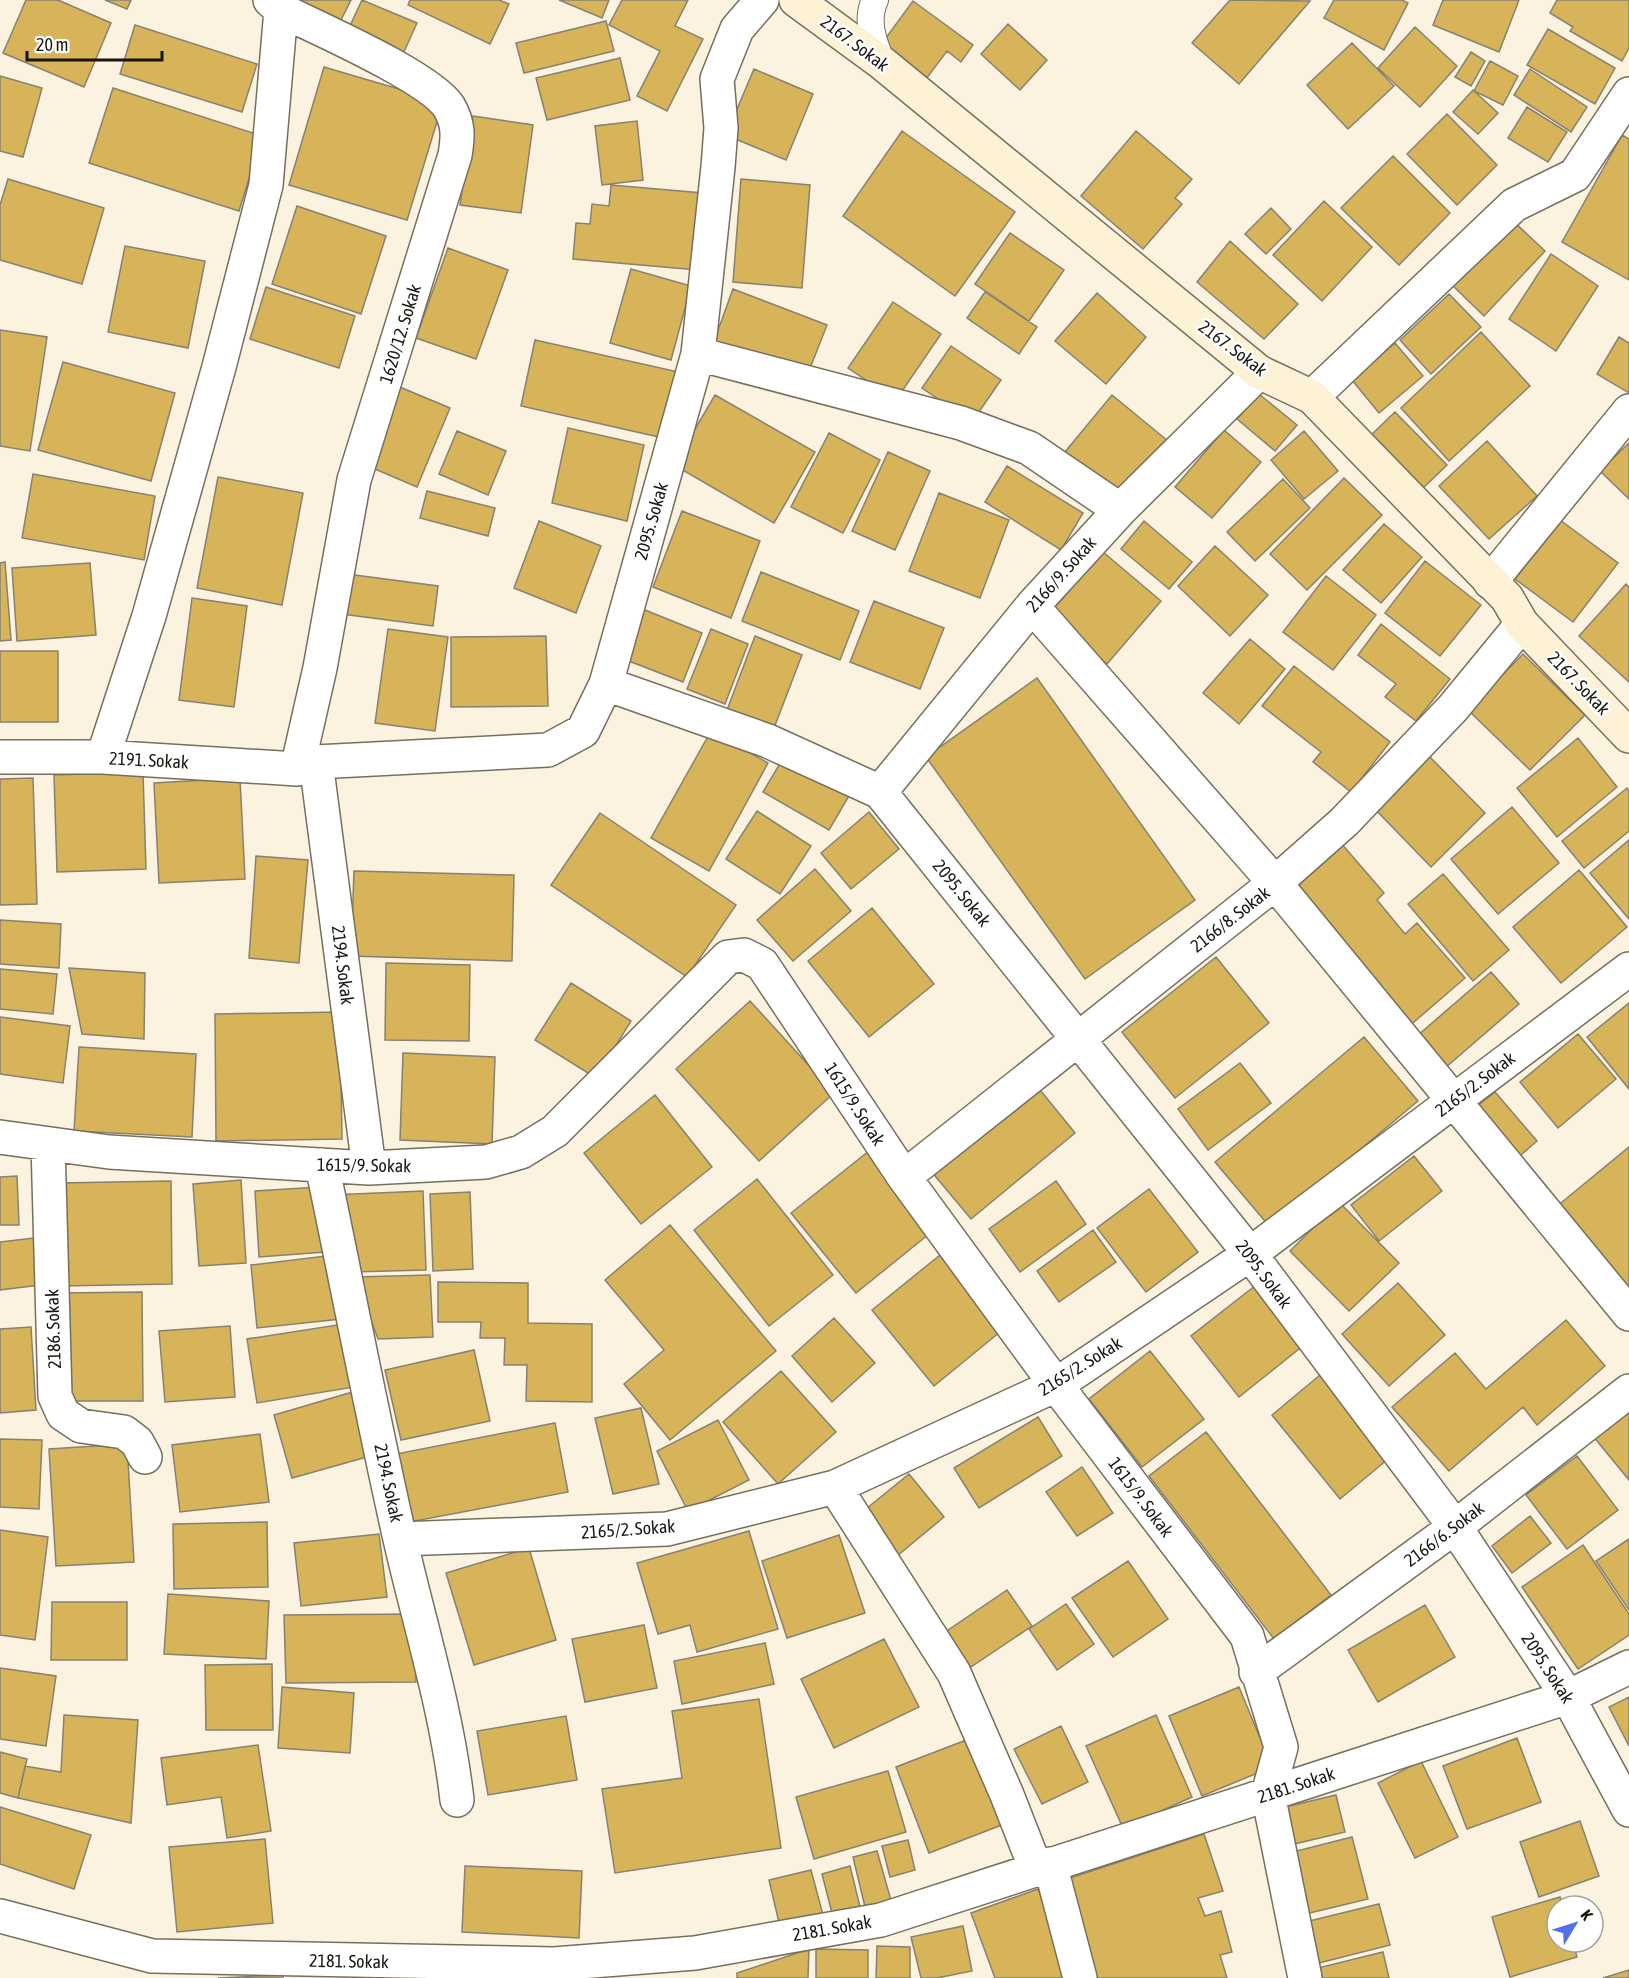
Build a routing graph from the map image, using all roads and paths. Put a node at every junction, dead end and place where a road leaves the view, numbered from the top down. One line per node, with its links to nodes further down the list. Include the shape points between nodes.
1 (762, 0): 7 (street, 2095. Sokak, via 737,29 717,80 721,128)
2 (796, 0): 5 (main road, 2167. Sokak)
3 (875, 0): 5 (lane, via 872,37)
4 (275, 5): 18 (street, via 266,185 149,616); 19 (street, 1620/12. Sokak, via 425,83 448,105 459,130 455,155 354,480 320,668)
5 (882, 63): 8 (main road, 2167. Sokak)
6 (1629, 94): 9 (street, via 1575,175 1514,205)
7 (698, 354): 11 (street, via 961,423 1019,444); 15 (street, 2095. Sokak)
8 (1259, 372): 9 (main road, 2167. Sokak); 11 (street, 2166/9. Sokak)
9 (1312, 398): 12 (main road, 2167. Sokak)
10 (1629, 411): 12 (street)
11 (1120, 510): 13 (street, 2166/9. Sokak)
12 (1490, 582): 14 (main road, 2167. Sokak, via 1507,598)
13 (1032, 606): 20 (street, 2166/9. Sokak); 21 (street)
14 (1522, 624): 16 (main road, 2167. Sokak); 21 (street, 2166/8. Sokak, via 1422,741 1344,822)
15 (606, 684): 19 (street, 2191. Sokak, via 583,731 548,750); 20 (street, 2095. Sokak, via 768,741)
16 (1629, 736)
17 (0, 757): 18 (street, 2191. Sokak)
18 (103, 757): 19 (street, 2191. Sokak)
19 (307, 766): 28 (street, 2194. Sokak)
20 (880, 792): 23 (street, 2095. Sokak)
21 (1275, 883): 23 (street, 2166/8. Sokak); 24 (street)
22 (1629, 969): 24 (street, 2165/2. Sokak)
23 (1079, 1038): 29 (street, 2166/8. Sokak); 30 (street, 2095. Sokak)
24 (1454, 1099): 30 (street, 2165/2. Sokak); 31 (street)
25 (0, 1137): 26 (street, 1615/9. Sokak)
26 (48, 1144): 27 (street, 1615/9. Sokak, via 110,1152); 34 (street, 2186. Sokak, via 55,1396 63,1414 81,1426 124,1432 137,1442)
27 (322, 1165): 28 (street, 1615/9. Sokak); 37 (street, 2194. Sokak)
28 (369, 1168): 29 (street, 1615/9. Sokak, via 486,1162 521,1152 555,1131 728,957 744,955 762,964)
29 (904, 1177): 32 (street, 1615/9. Sokak)
30 (1250, 1254): 32 (street, 2165/2. Sokak); 36 (street, 2095. Sokak)
31 (1629, 1314)
32 (1056, 1385): 35 (street, 2165/2. Sokak); 39 (street, 1615/9. Sokak, via 1247,1636)
33 (1629, 1391): 36 (street, 2166/6. Sokak)
34 (145, 1457)
35 (836, 1487): 37 (street, 2165/2. Sokak, via 667,1529); 44 (street, via 954,1673)
36 (1455, 1527): 39 (street, 2166/6. Sokak); 40 (street, 2095. Sokak)
37 (400, 1539): 42 (street, 2194. Sokak, via 433,1664 453,1760)
38 (1629, 1666): 40 (street, 2181. Sokak)
39 (1256, 1672): 41 (street, 1615/9. Sokak, via 1281,1747)
40 (1568, 1697): 41 (street, 2181. Sokak); 43 (street, 2095. Sokak)
41 (1268, 1794): 44 (street, 2181. Sokak); 48 (street, 1615/9. Sokak)
42 (457, 1800)
43 (1629, 1810)
44 (1043, 1866): 46 (street, 2181. Sokak, via 881,1920); 47 (street)
45 (0, 1916): 46 (street, 2181. Sokak, via 152,1956)
46 (696, 1966)
47 (1080, 1978)
48 (1305, 1978)

